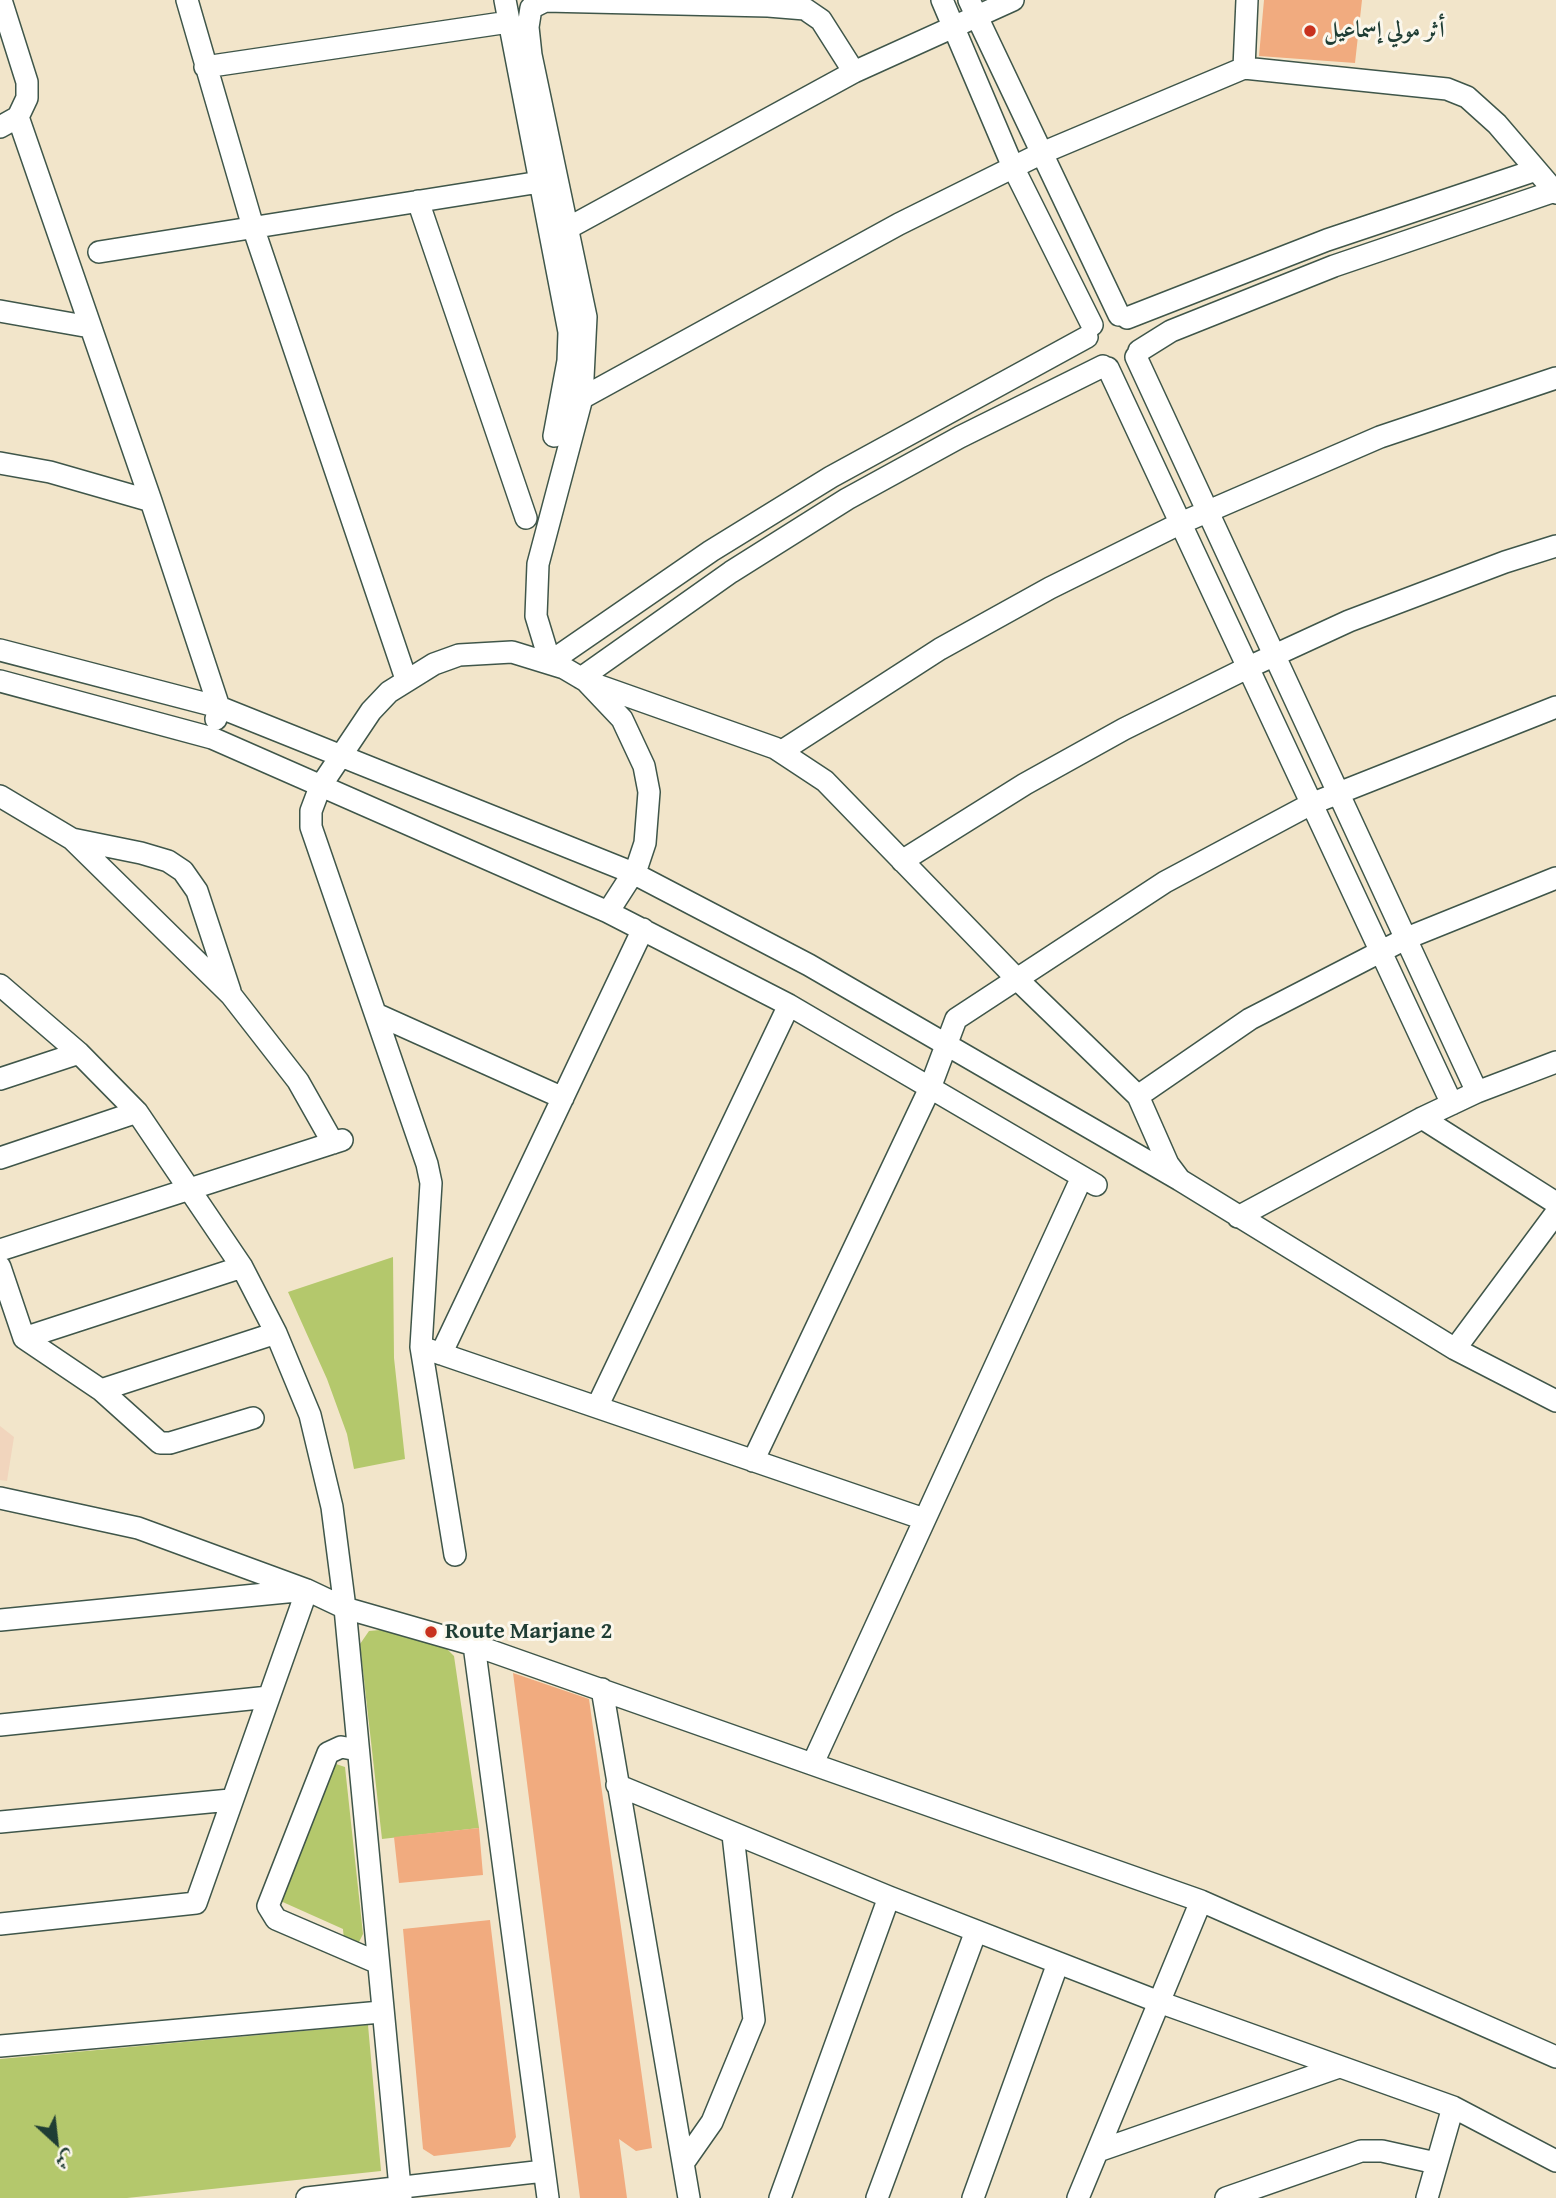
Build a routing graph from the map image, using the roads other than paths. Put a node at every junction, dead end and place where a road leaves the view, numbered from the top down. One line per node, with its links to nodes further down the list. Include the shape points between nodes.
1 (1, 0): 13 (street, via 27,82 27,98)
2 (187, 0): 10 (street)
3 (505, 0): 8 (street)
4 (942, 0): 9 (street)
5 (1013, 0): 7 (street)
6 (1247, 0): 11 (street)
7 (972, 8): 9 (street); 14 (street)
8 (509, 22): 10 (street); 17 (street)
9 (953, 27): 12 (street); 15 (street)
10 (205, 67): 20 (street)
11 (1244, 68): 14 (street); 16 (street, via 1447,89 1481,108)
12 (854, 72): 21 (street); 21 (street, via 821,20 805,9 538,4 529,15 531,55)
13 (9, 122): 25 (street)
14 (1042, 153): 15 (street); 24 (street)
15 (1013, 167): 26 (street); 30 (street)
16 (1536, 170): 18 (street); 24 (street, via 1327,240)
17 (540, 182): 19 (street); 31 (street, via 569,332)
18 (1555, 192): 27 (street, via 1334,266 1171,331)
19 (418, 201): 20 (street); 35 (street)
20 (253, 227): 22 (street); 42 (street)
21 (570, 227): 30 (street, via 586,317)
22 (99, 252)
23 (0, 311): 25 (street)
24 (1123, 317): 26 (street, via 1104,316); 27 (street, via 1137,329)
25 (90, 327): 33 (street)
26 (1089, 331): 28 (street, via 1090,355); 40 (street, via 820,483 711,551)
27 (1137, 354): 28 (street, via 1123,366); 34 (street)
28 (1105, 367): 36 (street); 43 (street, via 960,437 847,499 731,572)
29 (1556, 378): 34 (street, via 1380,437)
30 (582, 397): 40 (street, via 538,564 536,616)
31 (554, 436)
32 (0, 463): 33 (street)
33 (151, 501): 45 (street)
34 (1209, 511): 36 (street); 39 (street)
35 (526, 517)
36 (1181, 523): 41 (street); 48 (street, via 1050,587 940,649)
37 (1556, 546): 39 (street, via 1349,621)
38 (0, 650): 45 (street)
39 (1274, 654): 41 (street); 51 (street)
40 (550, 662): 42 (street, via 512,652 486,652 434,664); 43 (street)
41 (1249, 667): 53 (street); 55 (street, via 1025,784)
42 (406, 679): 49 (street, via 372,711)
43 (583, 679): 48 (street); 56 (street, via 622,719 644,766 649,819)
44 (0, 681): 47 (street)
45 (219, 707): 47 (street); 49 (street)
46 (1556, 707): 51 (street)
47 (212, 738): 50 (street)
48 (782, 751): 55 (street, via 825,780)
49 (341, 755): 50 (street); 56 (street)
50 (320, 787): 58 (street); 66 (street, via 311,811 311,827)
51 (1339, 792): 53 (street); 60 (street)
52 (0, 796): 54 (street)
53 (1311, 804): 61 (street); 62 (street, via 1165,881)
54 (72, 839): 63 (street); 63 (street, via 141,852 183,871 197,891)
55 (902, 861): 62 (street)
56 (633, 873): 58 (street); 67 (street, via 809,965)
57 (1556, 878): 60 (street)
58 (608, 912): 59 (street)
59 (642, 929): 65 (street); 74 (street)
60 (1407, 938): 61 (street); 72 (street)
61 (1380, 952): 73 (street, via 1250,1019); 75 (street)
62 (1017, 979): 67 (street, via 956,1019); 73 (street)
63 (231, 995): 80 (street, via 298,1081 337,1142)
64 (5, 996): 68 (street)
65 (789, 1005): 71 (street); 93 (street)
66 (376, 1014): 74 (street); 90 (street, via 431,1184)
67 (946, 1044): 71 (street); 79 (street)
68 (79, 1053): 70 (street); 76 (street)
69 (1556, 1062): 72 (street)
70 (0, 1079)
71 (930, 1088): 95 (street); 97 (street, via 1089,1181)
72 (1477, 1092): 75 (street)
73 (1138, 1096): 79 (street, via 1168,1164)
74 (563, 1098): 90 (street)
75 (1452, 1104): 77 (street)
76 (137, 1112): 78 (street); 80 (street)
77 (1422, 1118): 81 (street); 83 (street)
78 (0, 1158)
79 (1180, 1180): 83 (street)
80 (192, 1188): 84 (street); 86 (street)
81 (1556, 1203)
82 (1556, 1213): 89 (street)
83 (1238, 1217): 89 (street)
84 (0, 1250)
85 (0, 1267): 88 (street)
86 (242, 1267): 87 (street); 88 (street)
87 (276, 1333): 91 (street); 100 (street, via 310,1415 325,1470)
88 (24, 1338): 91 (street)
89 (1455, 1349): 92 (street)
90 (431, 1350): 93 (street); 98 (street)
91 (101, 1390): 94 (street, via 160,1443)
92 (1556, 1401)
93 (597, 1407): 95 (street)
94 (253, 1418)
95 (753, 1461): 97 (street)
96 (0, 1498): 99 (street, via 138,1528)
97 (925, 1519): 107 (street)
98 (455, 1555)
99 (307, 1590): 100 (street); 101 (street); 104 (street)
100 (345, 1608): 102 (street); 106 (street)
101 (0, 1620)
102 (474, 1645): 103 (street); 128 (street)
103 (602, 1689): 107 (street); 108 (street)
104 (269, 1697): 105 (street); 109 (street)
105 (0, 1725)
106 (358, 1750): 116 (street); 116 (street, via 341,1747 328,1754 268,1906 276,1919)
107 (813, 1763): 113 (street)
108 (617, 1785): 111 (street); 126 (street)
109 (230, 1800): 110 (street); 114 (street, via 195,1903)
110 (0, 1822)
111 (733, 1835): 112 (street); 126 (street, via 754,2020 712,2122)
112 (889, 1897): 115 (street); 133 (street)
113 (1201, 1901): 118 (street); 121 (street)
114 (0, 1924)
115 (975, 1931): 117 (street); 134 (street)
116 (376, 1962): 119 (street)
117 (1058, 1963): 118 (street); 135 (street)
118 (1159, 2002): 122 (street); 124 (street)
119 (381, 2012): 120 (street); 129 (street)
120 (0, 2046)
121 (1556, 2057)
122 (1339, 2067): 123 (street); 124 (street)
123 (1453, 2107): 125 (street); 127 (street)
124 (1098, 2151): 136 (street)
125 (1556, 2161)
126 (684, 2162): 132 (street)
127 (1436, 2163): 137 (street, via 1361,2151); 138 (street)
128 (544, 2171): 129 (street); 131 (street)
129 (400, 2193): 130 (street)
130 (307, 2198)
131 (548, 2198)
132 (689, 2198)
133 (780, 2198)
134 (877, 2198)
135 (973, 2198)
136 (1078, 2198)
137 (1226, 2198)
138 (1427, 2198)

